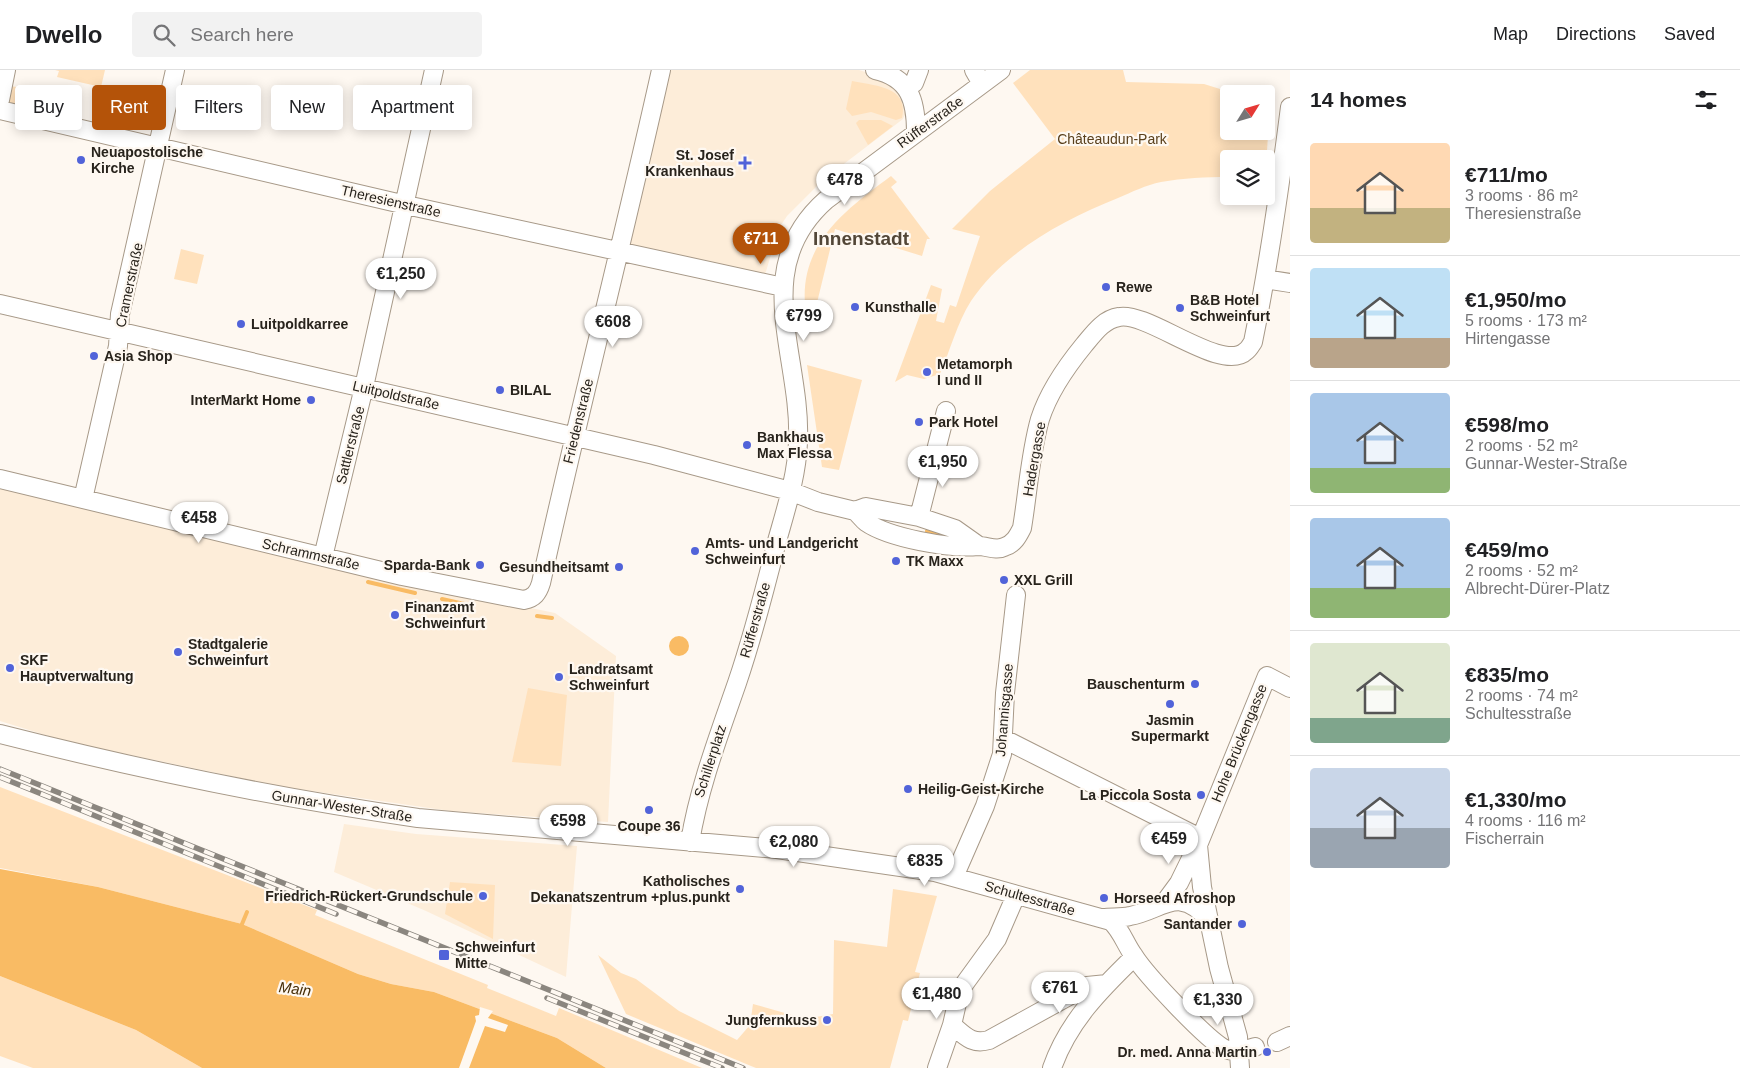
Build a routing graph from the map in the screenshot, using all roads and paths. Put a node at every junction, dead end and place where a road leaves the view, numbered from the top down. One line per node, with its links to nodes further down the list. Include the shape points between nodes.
1 (6, 70): 10 (street)
2 (175, 70): 14 (street, Cramerstraße)
3 (434, 70): 16 (street, Sattlerstraße)
4 (661, 70): 17 (street, Friedenstraße)
5 (875, 70): 9 (street, via 889,74)
6 (919, 70): 9 (street, via 914,83)
7 (1001, 70): 8 (street, Rüfferstraße)
8 (978, 77): 13 (street, Rüfferstraße)
9 (906, 88): 13 (street, via 916,113)
10 (0, 100)
11 (1290, 107): 15 (street)
12 (0, 110): 14 (street, Theresienstraße)
13 (916, 132): 20 (street, Rüfferstraße, via 810,215 797,233)
14 (157, 148): 16 (street, Theresienstraße); 22 (street, Cramerstraße, via 120,314)
15 (1285, 196): 18 (street)
16 (406, 205): 17 (street, Theresienstraße); 23 (street, Sattlerstraße)
17 (620, 251): 20 (street, Theresienstraße); 25 (street, Friedenstraße)
18 (1266, 279): 19 (street); 31 (street, Hadergasse, via 1253,342 1246,352 1239,355 1210,351 1191,344 1134,316 1117,317 1103,324 1065,370 1048,400 1036,439 1022,528 1015,540 1003,548)
19 (1290, 283)
20 (784, 287): 27 (street, Rüfferstraße, via 784,324 799,426)
21 (0, 304): 22 (street, Luitpoldstraße)
22 (119, 332): 23 (street, Luitpoldstraße); 28 (street, Cramerstraße)
23 (364, 387): 25 (street, Luitpoldstraße); 32 (street, Sattlerstraße)
24 (946, 411): 30 (street)
25 (573, 437): 27 (street, Luitpoldstraße); 34 (street, Friedenstraße, via 541,583)
26 (0, 479): 28 (street, Schrammstraße)
27 (790, 491): 29 (street, Luitpoldstraße); 35 (street, Rüfferstraße)
28 (83, 499): 32 (street, Schrammstraße)
29 (855, 511): 30 (street, via 866,507); 31 (street, via 866,522 887,531 953,548)
30 (919, 516): 31 (street, via 955,529)
31 (979, 546)
32 (322, 557): 34 (street, Schrammstraße, via 524,600)
33 (1016, 595): 38 (street, Johannisgasse, via 1005,693)
34 (535, 596)
35 (737, 682): 39 (street, Schillerplatz, via 698,798)
36 (1290, 688): 40 (street, Hohe Brückengasse, via 1267,676)
37 (0, 734): 39 (street, Gunnar-Wester-Straße, via 189,779 386,814)
38 (1004, 739): 40 (street); 41 (street, Johannisgasse, via 996,777)
39 (690, 842): 41 (street, Schultesstraße, via 777,850)
40 (1199, 842): 43 (street, Hohe Brückengasse, via 1179,883); 45 (street)
41 (954, 877): 42 (street, Schultesstraße)
42 (1016, 895): 44 (street, Schultesstraße); 48 (street, via 997,939 960,990)
43 (1165, 902): 44 (street, via 1130,916); 45 (street, via 1183,902)
44 (1103, 918): 46 (street, via 1120,929)
45 (1209, 920): 49 (street)
46 (1134, 957): 47 (street); 49 (street, via 1214,1041)
47 (1107, 984): 48 (street, via 1088,986 978,1043); 51 (street, via 1070,1028 1060,1044)
48 (952, 1025): 50 (street)
49 (1245, 1055)
50 (937, 1068)
51 (1052, 1068)

